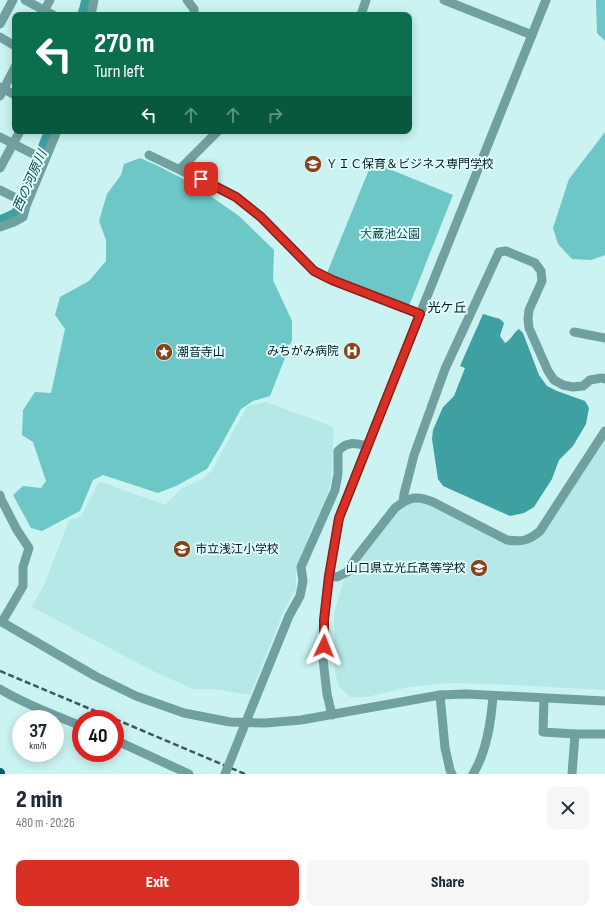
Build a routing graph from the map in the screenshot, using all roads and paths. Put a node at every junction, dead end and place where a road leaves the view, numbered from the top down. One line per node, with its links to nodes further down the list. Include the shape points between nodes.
1 (13, 0): 14 (street)
2 (25, 0): 9 (street)
3 (50, 0): 10 (street)
4 (94, 0): 11 (street)
5 (188, 0): 12 (street)
6 (366, 0): 13 (street)
7 (444, 0): 15 (street)
8 (546, 0): 15 (street)
9 (43, 12)
10 (44, 12)
11 (92, 12)
12 (194, 12)
13 (362, 12)
14 (0, 24)
15 (532, 36): 33 (street)
16 (0, 37): 17 (street)
17 (12, 44)
18 (12, 72): 19 (street)
19 (1, 91): 20 (street)
20 (12, 94)
21 (18, 134): 25 (street)
22 (56, 134): 32 (street, via 23,217)
23 (215, 134): 29 (street)
24 (0, 137): 25 (street)
25 (13, 144): 27 (street); 28 (street)
26 (150, 155): 29 (street)
27 (37, 156)
28 (0, 168)
29 (180, 170): 33 (street, via 236,197 261,217 314,271)
30 (0, 190): 31 (street)
31 (16, 198)
32 (0, 227)
33 (420, 314): 38 (street)
34 (574, 332): 35 (street)
35 (605, 338)
36 (605, 379): 40 (street, via 590,380 582,386 573,387 554,380 529,328 529,310 542,281 541,271 535,263 506,251 499,252 445,369 414,455)
37 (605, 431): 40 (street, via 540,531 525,540 508,540 423,498)
38 (367, 446): 41 (street, via 339,518); 54 (street, bridge, via 354,443 344,445 338,451 335,490 301,567 303,581 300,596 289,616)
39 (0, 495): 42 (street, via 29,548 23,567 23,586)
40 (403, 502): 41 (street, via 395,508 347,572 337,577)
41 (329, 576): 48 (street, via 323,659)
42 (1, 621): 48 (street, via 95,676 136,696 184,712 230,722 265,723)
43 (0, 689): 49 (street, via 37,709)
44 (440, 695): 45 (street); 48 (street); 55 (street, via 445,748)
45 (493, 696): 46 (street); 56 (street, via 485,746)
46 (544, 699): 47 (street); 50 (street, via 543,732)
47 (605, 701)
48 (332, 715)
49 (72, 723)
50 (575, 734): 51 (street); 57 (street)
51 (605, 734)
52 (124, 744): 53 (street)
53 (189, 774)
54 (225, 774)
55 (452, 774)
56 (473, 774)
57 (572, 774)

